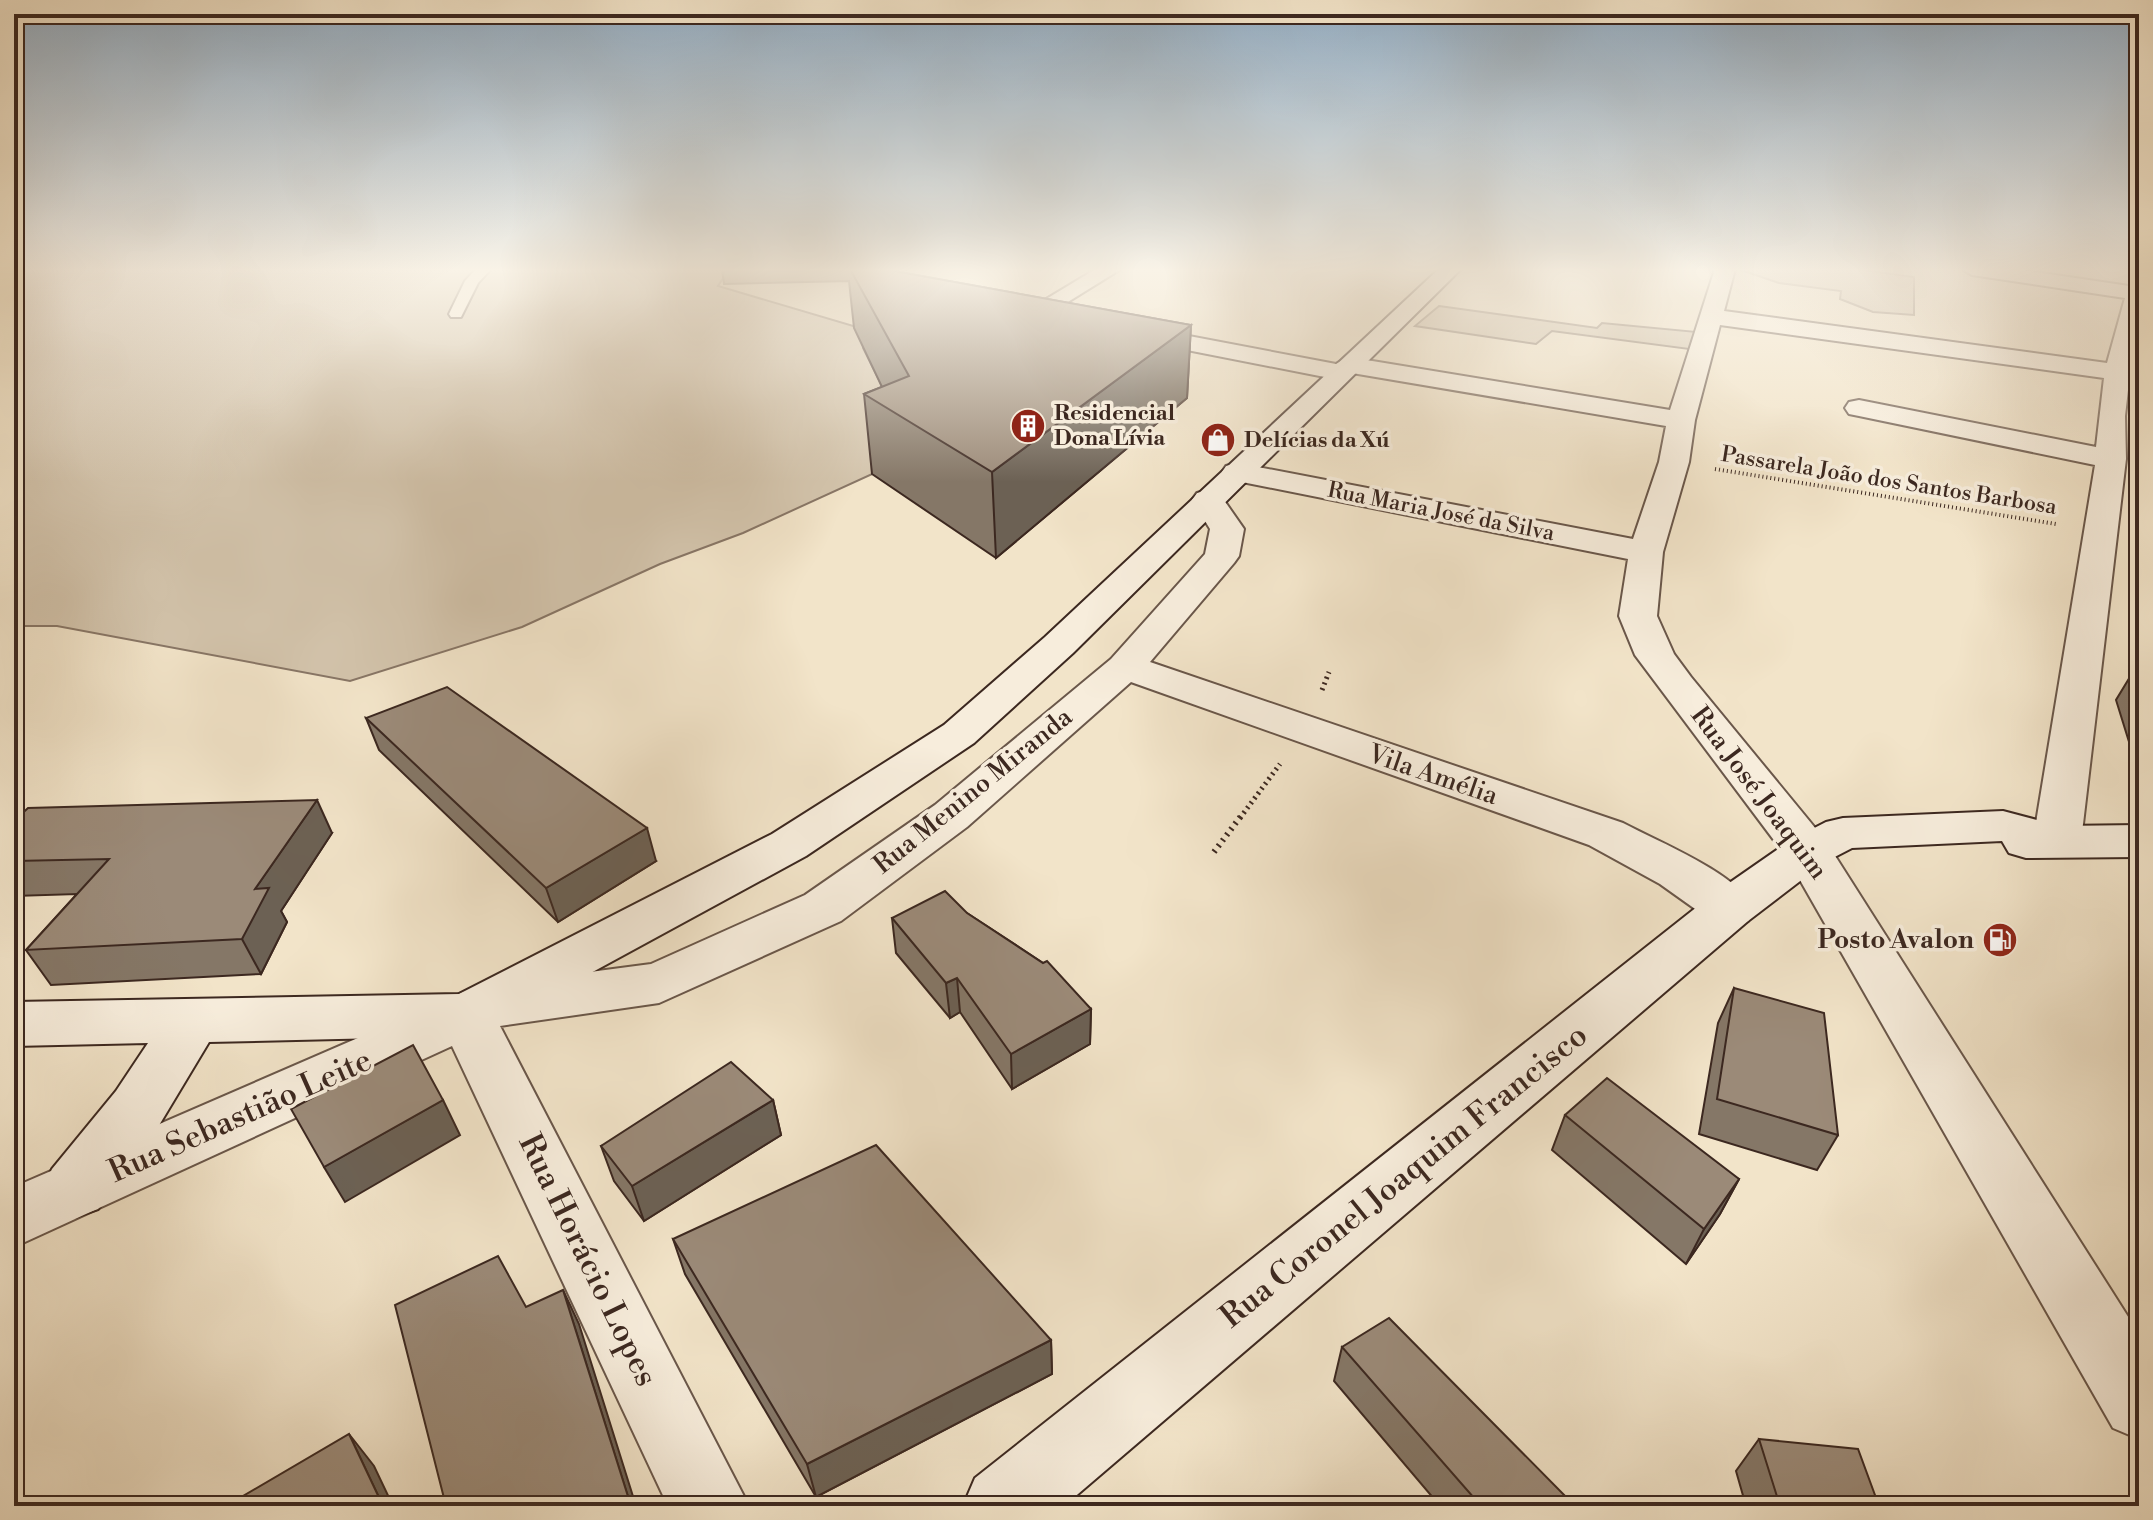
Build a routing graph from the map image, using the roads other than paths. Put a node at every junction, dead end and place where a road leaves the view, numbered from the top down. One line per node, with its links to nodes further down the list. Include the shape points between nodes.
1 (1179, 340): 6 (street)
2 (1375, 340): 6 (street)
3 (1707, 340): 9 (street, Rua José Joaquim)
4 (1881, 340): 7 (street)
5 (2133, 340): 7 (street)
6 (1344, 369): 9 (street); 11 (street)
7 (2129, 374): 10 (street)
8 (1859, 408): 10 (street)
9 (1681, 420): 12 (street, Rua José Joaquim)
10 (2120, 457): 14 (street, via 2098,530)
11 (1222, 486): 12 (street, Rua Maria José da Silva); 13 (street, Rua Menino Miranda, via 1227,529 1222,556); 18 (street, via 959,734 789,845)
12 (1646, 552): 16 (street, Rua José Joaquim, via 1638,616 1655,655)
13 (1125, 667): 17 (street, Vila Amélia, via 1606,834); 18 (street, Rua Menino Miranda, via 951,816 823,908 659,983)
14 (2057, 841): 15 (street); 16 (street)
15 (2139, 841)
16 (1808, 851): 17 (street, Rua Coronel Joaquim Francisco); 23 (street, Rua José Joaquim)
17 (1730, 908): 25 (street, Rua Coronel Joaquim Francisco)
18 (474, 1011): 19 (street); 21 (street, Rua Sebastião Leite); 24 (street, Rua Horácio Lopes)
19 (194, 1018): 20 (street); 21 (street, via 137,1109)
20 (14, 1024)
21 (75, 1189): 22 (street, Rua Sebastião Leite)
22 (14, 1218)
23 (2139, 1402)
24 (709, 1506)
25 (1003, 1506)

